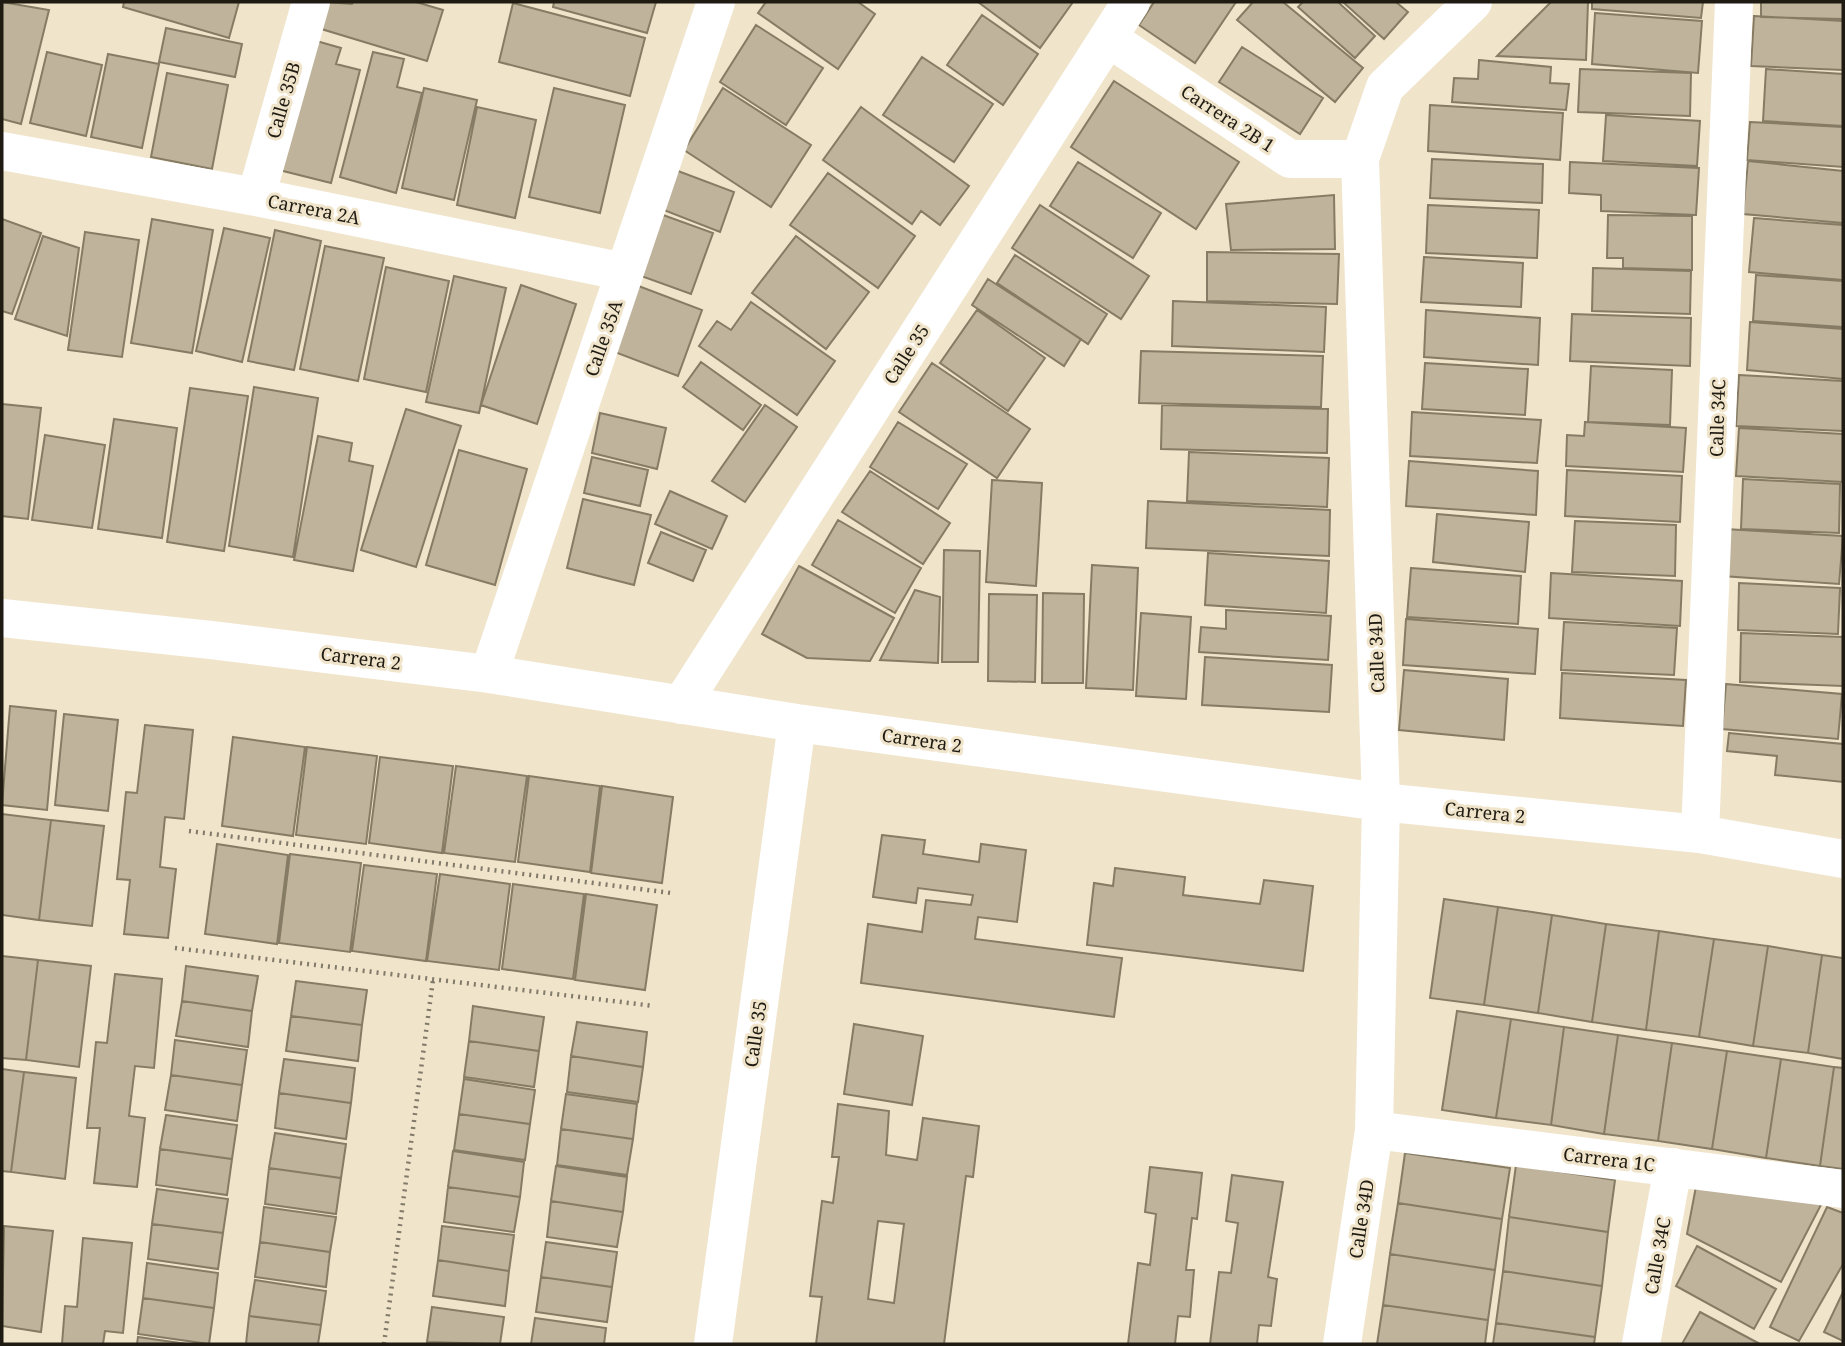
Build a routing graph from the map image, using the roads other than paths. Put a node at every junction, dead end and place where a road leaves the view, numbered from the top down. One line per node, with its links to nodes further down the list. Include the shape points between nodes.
1 (311, 2): 9 (street, Calle 35B)
2 (716, 2): 10 (street, Calle 35A)
3 (1131, 2): 6 (street, Calle 35)
4 (1473, 2): 8 (street, Calle 34D, via 1385,87)
5 (1734, 2): 16 (street, Calle 34C)
6 (1108, 38): 8 (street, Carrera 2B 1, via 1290,159); 13 (street, Calle 35)
7 (2, 151): 9 (street, Carrera 2A)
8 (1360, 159): 15 (street, Calle 34D)
9 (256, 197): 10 (street, Carrera 2A)
10 (625, 272): 12 (street, Calle 35A)
11 (2, 618): 12 (street, Carrera 2)
12 (489, 674): 13 (street, Carrera 2)
13 (681, 705): 14 (street, Carrera 2)
14 (797, 723): 15 (street, Carrera 2); 21 (street, Calle 35)
15 (1381, 802): 16 (street, Carrera 2); 18 (street, Calle 34D)
16 (1700, 834): 17 (street, Carrera 2)
17 (1843, 859)
18 (1374, 1130): 19 (street, Carrera 1C); 22 (street, Calle 34D)
19 (1673, 1167): 20 (street, Carrera 1C); 23 (street, Calle 34C)
20 (1843, 1189)
21 (713, 1344)
22 (1342, 1344)
23 (1640, 1344)

